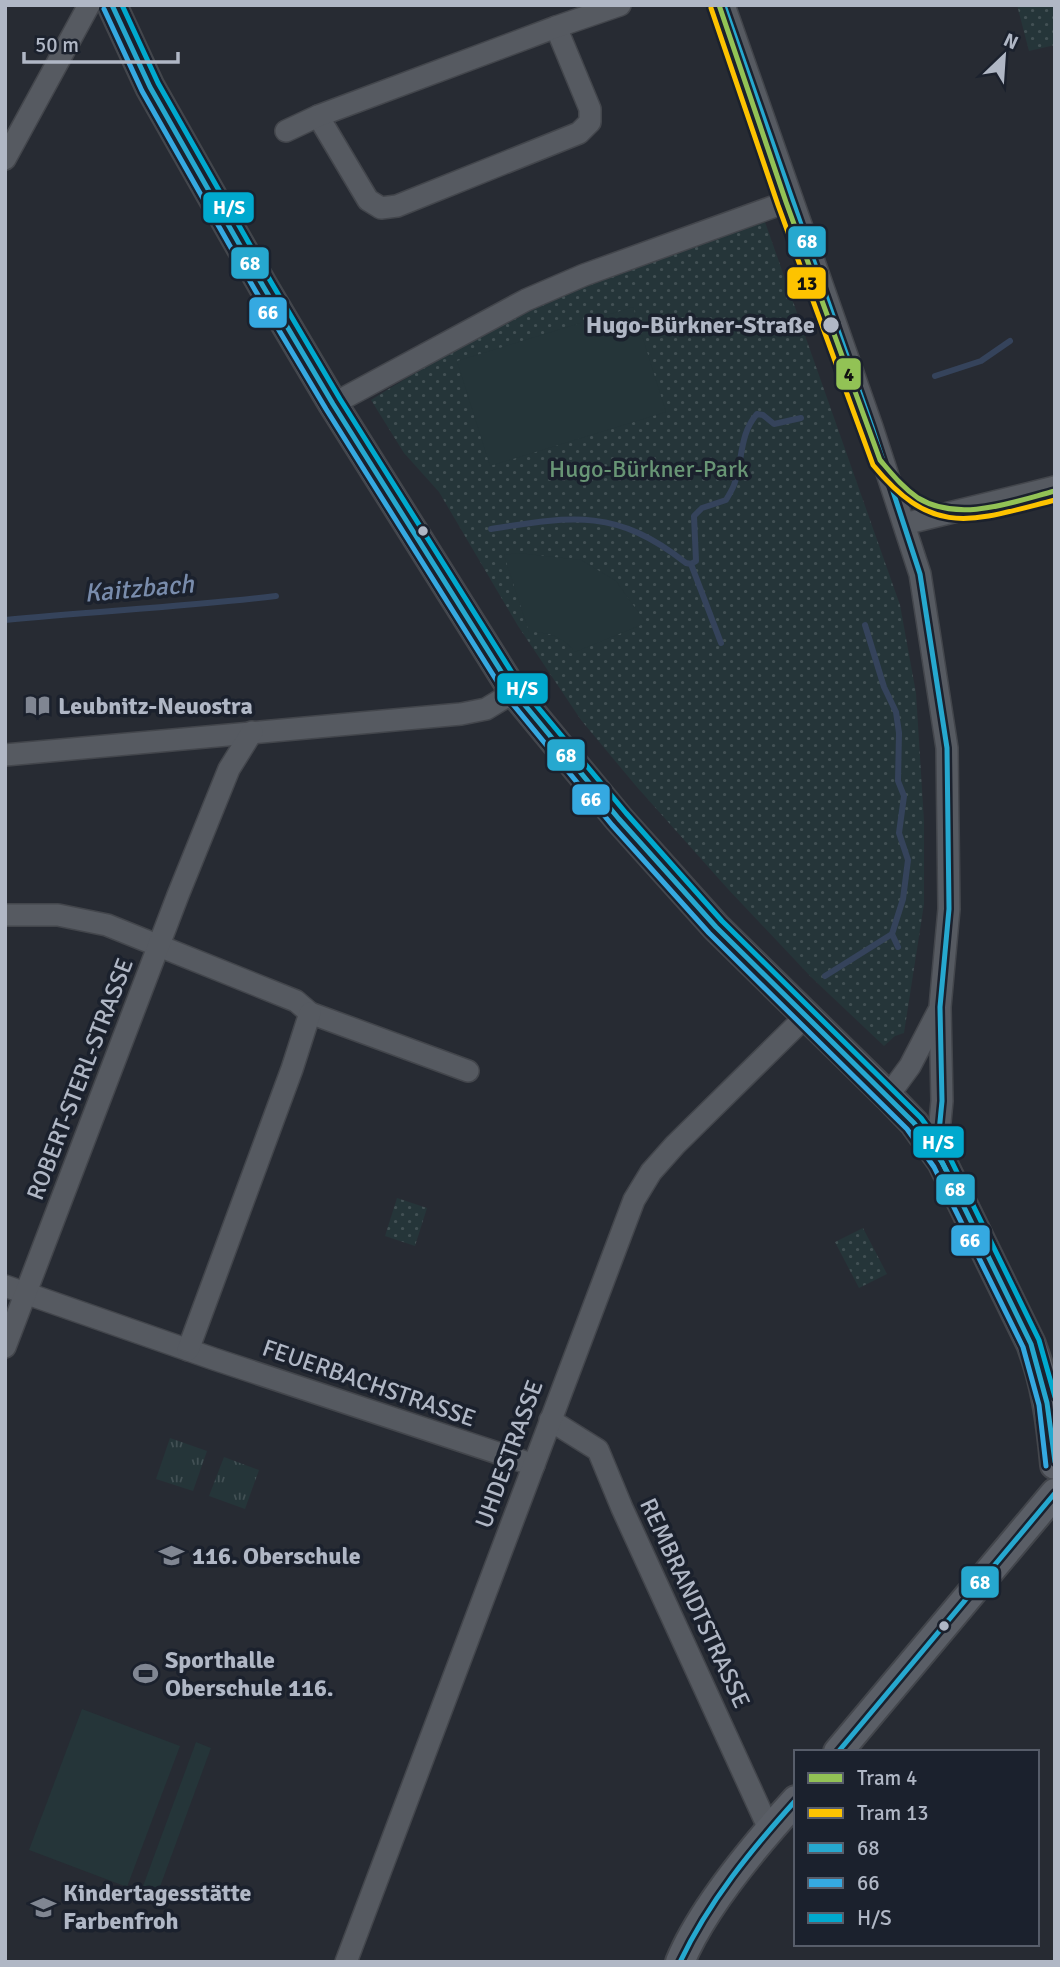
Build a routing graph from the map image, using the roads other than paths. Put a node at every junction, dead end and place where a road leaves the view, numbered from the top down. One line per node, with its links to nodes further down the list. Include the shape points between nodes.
1 (89, 5): 7 (street)
2 (112, 5): 11 (main road, via 150,87)
3 (620, 5): 5 (street)
4 (724, 5): 10 (street)
5 (556, 27): 6 (street); 6 (street, via 590,109 590,122 579,133 397,206 381,208 368,201)
6 (318, 117): 8 (street)
7 (14, 123): 9 (street)
8 (286, 131)
9 (5, 159)
10 (792, 200): 11 (street, via 526,300); 13 (street)
11 (333, 404): 14 (main road)
12 (1055, 486): 13 (street)
13 (904, 524): 19 (street, via 920,574 947,748 949,909)
14 (514, 692): 15 (street, via 486,709 461,714); 21 (main road, via 652,856)
15 (252, 732): 16 (street); 18 (street, ROBERT-STERL-STRASSE, via 229,769)
16 (5, 755)
17 (5, 915): 18 (street, via 58,915 107,925)
18 (159, 947): 20 (street, ROBERT-STERL-STRASSE, via 296,1000); 25 (street, ROBERT-STERL-STRASSE)
19 (940, 1007): 23 (street, via 910,1066); 24 (street, via 942,1101)
20 (310, 1013): 22 (street, ROBERT-STERL-STRASSE); 27 (street)
21 (805, 1017): 23 (main road); 28 (street, UHDESTRASSE, via 675,1145 645,1181)
22 (468, 1071)
23 (888, 1096): 24 (main road)
24 (937, 1153): 30 (main road, via 1031,1344 1048,1397)
25 (15, 1289): 26 (street, ROBERT-STERL-STRASSE); 27 (street, FEUERBACHSTRASSE)
26 (5, 1347)
27 (188, 1350): 29 (street, FEUERBACHSTRASSE)
28 (551, 1420): 29 (street, UHDESTRASSE); 34 (street, REMBRANDTSTRASSE, via 598,1450)
29 (534, 1465): 35 (street, UHDESTRASSE)
30 (1055, 1465)
31 (1055, 1493): 32 (main road)
32 (840, 1750)
33 (794, 1802): 34 (main road)
34 (769, 1829): 36 (main road, via 708,1912)
35 (346, 1962)
36 (680, 1962)

